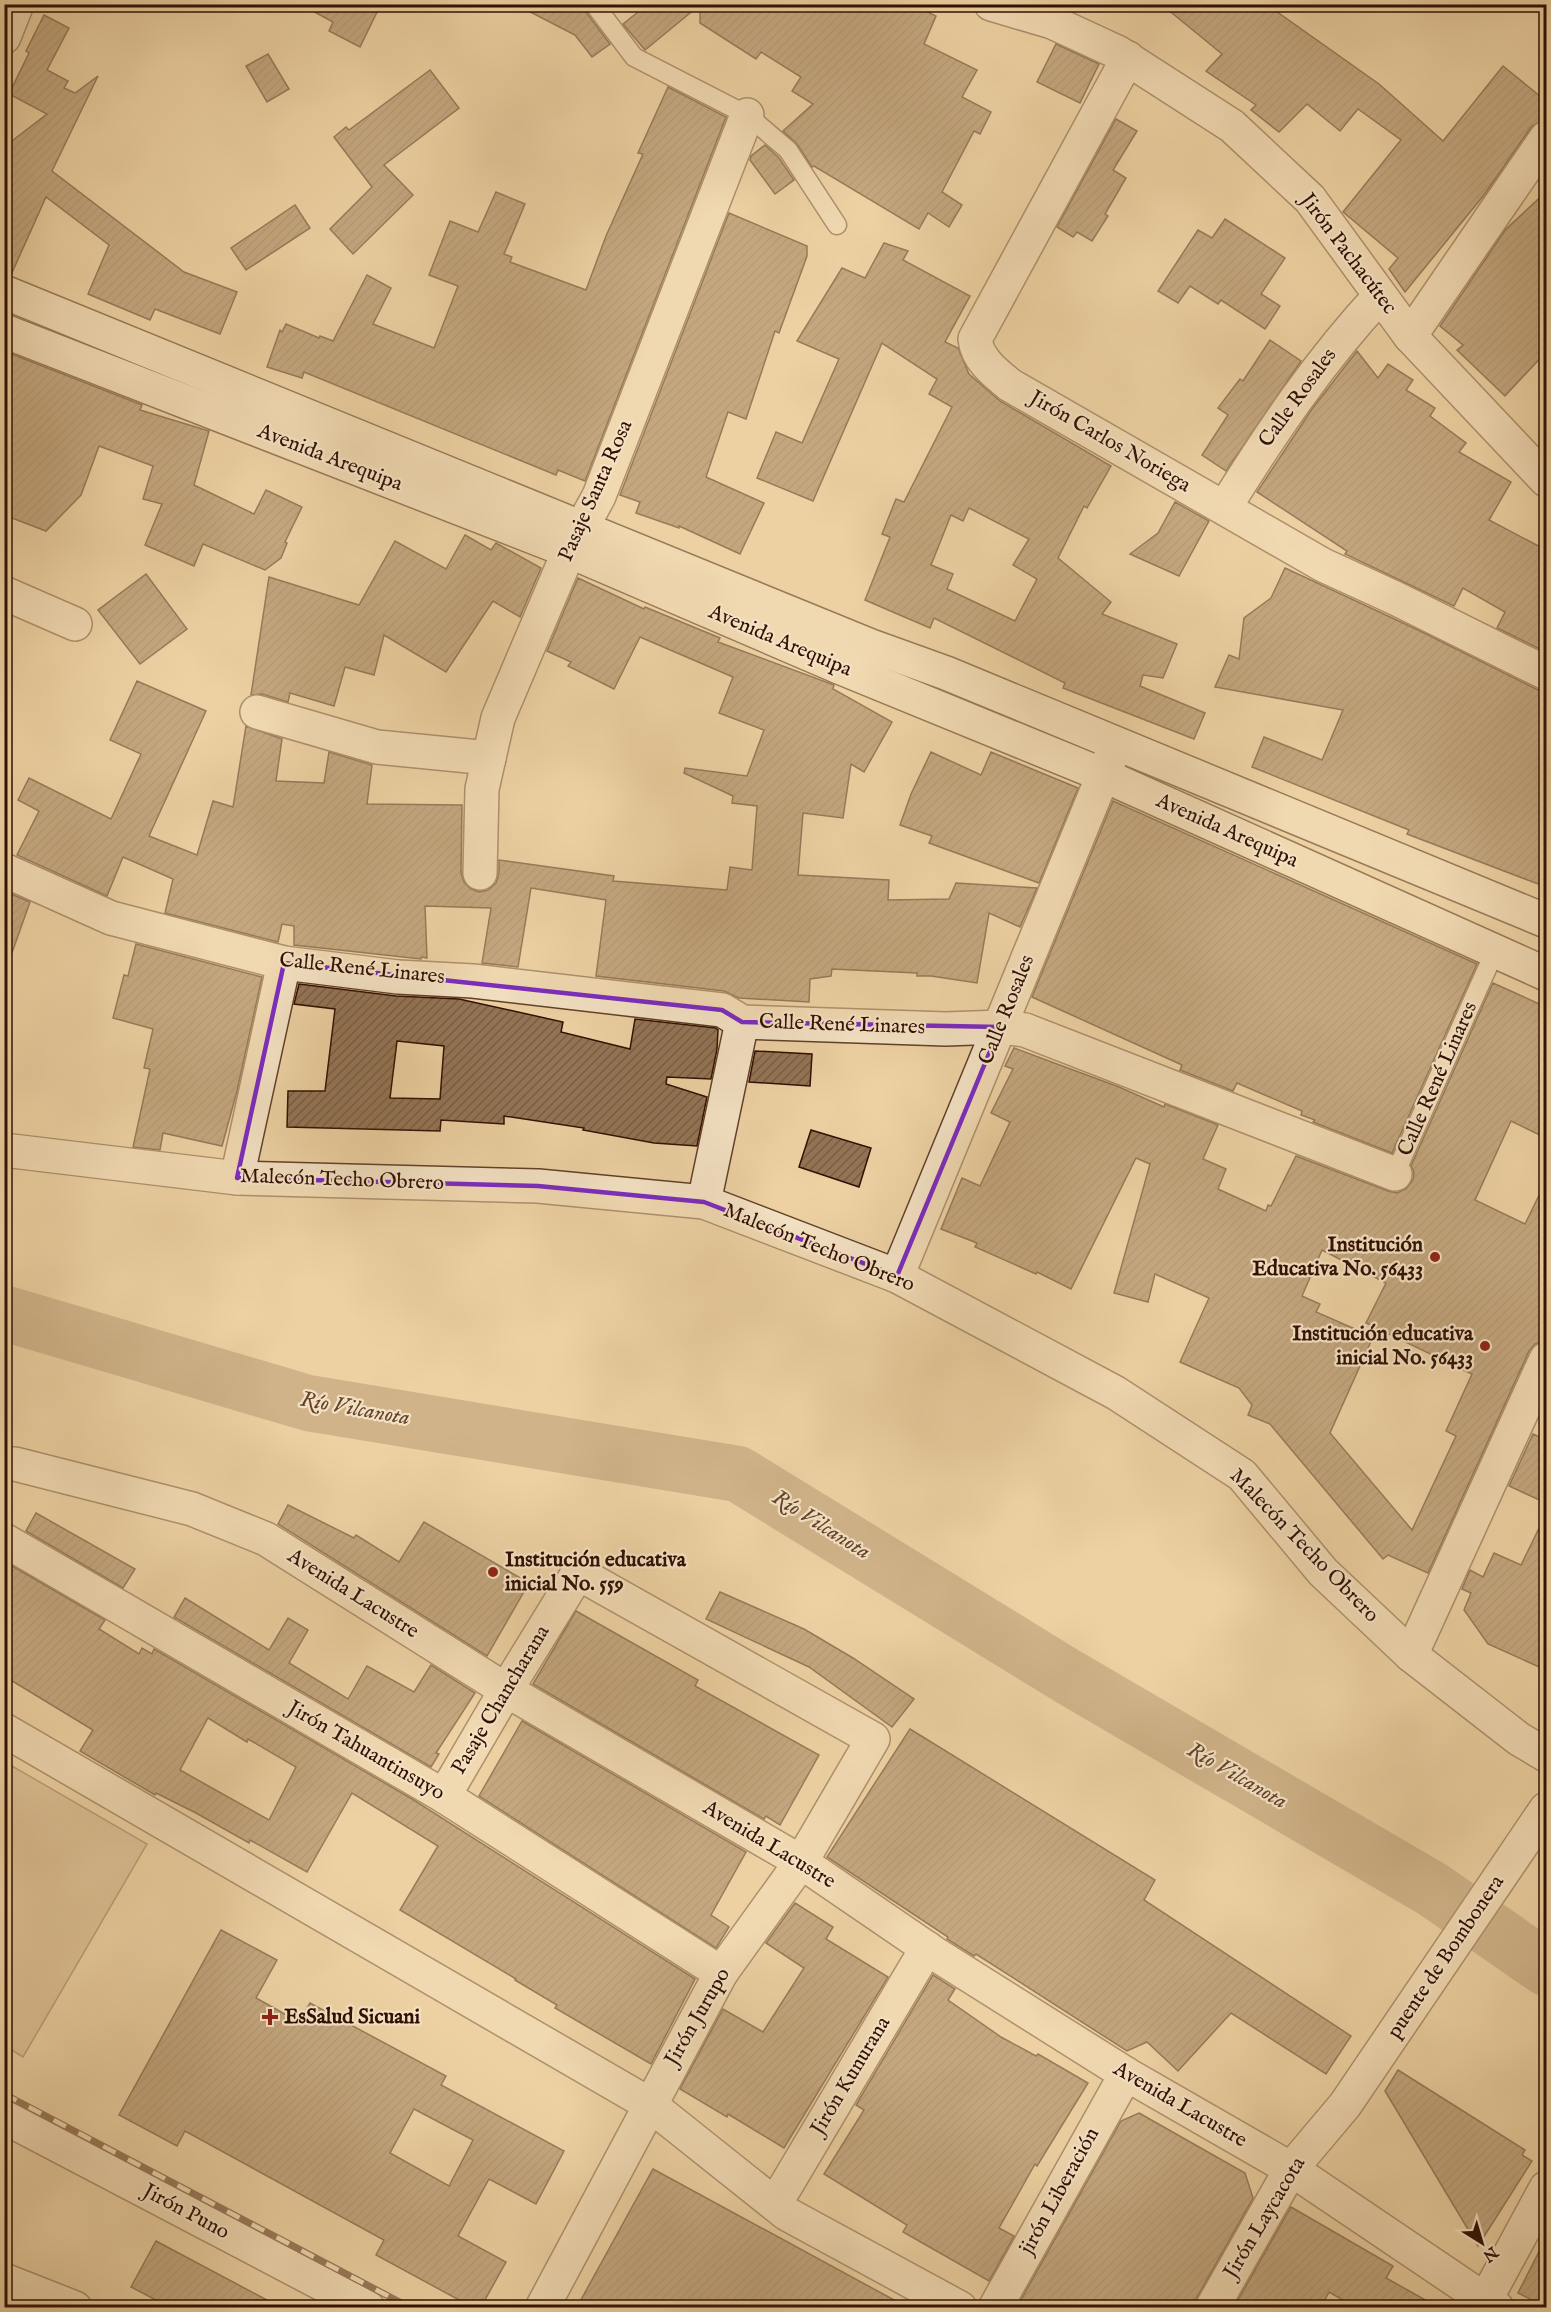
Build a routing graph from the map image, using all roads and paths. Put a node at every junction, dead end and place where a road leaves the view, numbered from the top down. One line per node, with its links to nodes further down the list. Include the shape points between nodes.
1 (17, 4): 4 (street)
2 (594, 4): 6 (lane, via 634,57)
3 (992, 4): 5 (street, Jirón Pachacútec, via 1052,22)
4 (4, 37)
5 (1128, 58): 11 (street, Jirón Pachacútec, via 1232,126 1268,159 1310,199); 15 (street, Jirón Carlos Noriega, via 975,339 976,348 1010,385)
6 (747, 115): 9 (lane, via 788,150); 16 (street, Pasaje Santa Rosa, via 599,496)
7 (1546, 138): 8 (street)
8 (1537, 174): 13 (street)
9 (837, 225)
10 (4, 292): 16 (street, Avenida Arequipa)
11 (1380, 296): 13 (street, Jirón Pachacútec); 15 (street, Calle Rosales, via 1345,333 1269,436)
12 (4, 331): 16 (street, Avenida Arequipa)
13 (1410, 336): 14 (street, Jirón Pachacútec)
14 (1546, 480)
15 (1225, 507): 19 (street, Jirón Carlos Noriega, via 1323,565)
16 (576, 539): 21 (street, Avenida Arequipa, via 946,673); 22 (street, Pasaje Santa Rosa, via 498,718); 23 (street, Avenida Arequipa, via 839,667)
17 (4, 592): 18 (street)
18 (75, 624)
19 (1546, 673)
20 (257, 712): 22 (street, via 377,747)
21 (1115, 744): 23 (street, Calle Rosales); 26 (street, Avenida Arequipa)
22 (489, 758): 25 (street, Pasaje Santa Rosa, via 482,789)
23 (1103, 776): 27 (street, Avenida Arequipa); 31 (street, Calle Rosales)
24 (4, 870): 28 (street, Calle René Linares, via 111,918)
25 (480, 873)
26 (1546, 921)
27 (1496, 951): 29 (street, Avenida Arequipa); 33 (lane, Calle René Linares)
28 (284, 963): 30 (street, Calle René Linares, via 722,1010); 34 (street)
29 (1546, 974)
30 (742, 1022): 31 (street, Calle René Linares, via 946,1029); 35 (street)
31 (1000, 1027): 33 (street, Calle René Linares, via 1025,1030); 36 (street, Calle Rosales)
32 (4, 1150): 34 (street, Malecón Techo Obrero)
33 (1395, 1173)
34 (237, 1178): 35 (street, Malecón Techo Obrero, via 538,1186)
35 (704, 1202): 36 (street, Malecón Techo Obrero)
36 (897, 1276): 40 (street, Malecón Techo Obrero, via 1116,1393 1242,1475 1323,1572)
37 (1546, 1359): 40 (street)
38 (4, 1464): 41 (street, Avenida Lacustre, via 192,1509 266,1539)
39 (4, 1540): 45 (street, Jirón Tahuantinsuyo)
40 (1411, 1655): 44 (street, Malecón Techo Obrero, via 1519,1739)
41 (506, 1690): 43 (street, Pasaje Chancharana, via 578,1573); 45 (street, Pasaje Chancharana); 47 (street, Avenida Lacustre)
42 (4, 1730): 51 (street)
43 (873, 1739): 47 (street, Jirón Jurupo)
44 (1546, 1755)
45 (444, 1796): 49 (street, Jirón Tahuantinsuyo)
46 (1546, 1809): 52 (street, puente de Bombonera)
47 (801, 1862): 48 (street, Avenida Lacustre); 49 (street, Jirón Jurupo)
48 (927, 1948): 50 (street, Avenida Lacustre); 56 (street, Jirón Kunurana)
49 (721, 1973): 51 (street, Jirón Jurupo)
50 (1126, 2074): 54 (street, Avenida Lacustre); 63 (street, jirón Liberación)
51 (649, 2104): 56 (street); 61 (street, Jirón Jurupo)
52 (1345, 2105): 54 (street, Jirón Laycacota)
53 (4, 2117): 60 (street, Jirón Puno)
54 (1291, 2169): 58 (street, Avenida Lacustre); 64 (street, Jirón Laycacota)
55 (1546, 2188): 58 (street)
56 (775, 2204): 62 (street)
57 (4, 2280): 59 (street)
58 (1488, 2305)
59 (75, 2307)
60 (368, 2307)
61 (542, 2307)
62 (960, 2307)
63 (994, 2307)
64 (1212, 2307)

